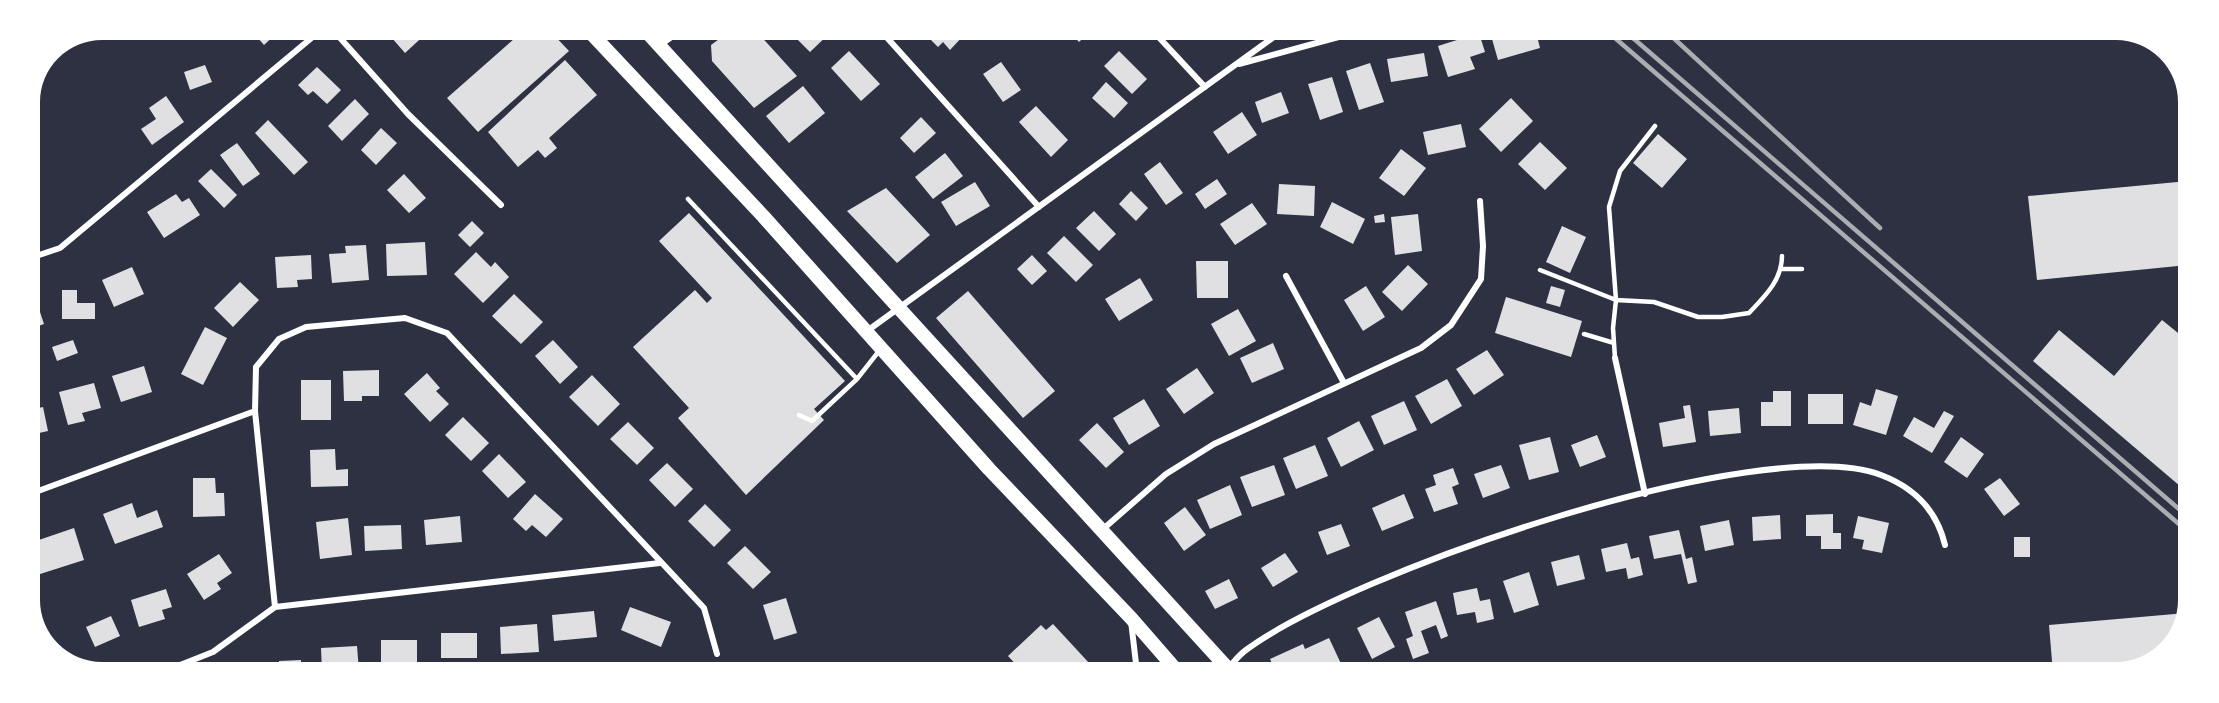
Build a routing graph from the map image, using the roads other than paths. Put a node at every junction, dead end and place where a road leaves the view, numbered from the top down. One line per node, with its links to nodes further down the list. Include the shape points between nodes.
1 (309, 40): 18 (street, via 60,248)
2 (342, 40): 16 (street, via 408,114)
3 (597, 40): 26 (main road)
4 (655, 40): 10 (main road)
5 (667, 40): 10 (street)
6 (889, 40): 17 (street)
7 (1161, 40): 12 (street)
8 (1271, 40): 11 (street)
9 (1327, 40): 11 (street)
10 (660, 45): 25 (main road)
11 (1235, 65): 12 (street)
12 (1205, 87): 17 (street)
13 (1655, 126): 24 (lane, via 1620,171 1609,207)
14 (688, 199): 31 (lane)
15 (1480, 201): 32 (street, via 1481,279 1451,325 1420,348)
16 (501, 205)
17 (1039, 207): 25 (street)
18 (40, 255)
19 (1782, 256): 20 (lane)
20 (1782, 269): 22 (lane); 24 (lane, via 1766,296 1749,313 1698,317 1654,302)
21 (1540, 270): 24 (lane)
22 (1802, 270)
23 (1286, 276): 32 (street)
24 (1616, 300): 28 (lane)
25 (899, 309): 26 (street); 37 (main road)
26 (867, 331): 29 (main road)
27 (1584, 334): 28 (lane)
28 (1614, 343): 30 (lane)
29 (882, 348): 31 (lane); 41 (main road, via 989,470)
30 (1615, 358): 36 (street)
31 (857, 379): 34 (lane, via 812,421)
32 (1344, 383): 37 (street, via 1214,444 1166,474)
33 (255, 411): 35 (street); 39 (street, via 256,367 279,339 306,327 405,318 447,333); 40 (street)
34 (800, 415)
35 (41, 490)
36 (1645, 494): 38 (street, via 1775,469 1847,469 1881,475 1926,503 1940,524); 47 (street, via 1550,519 1423,562 1278,629 1244,651)
37 (1102, 531): 46 (main road)
38 (1945, 545)
39 (660, 563): 40 (street); 42 (street, via 704,608)
40 (275, 607): 43 (street, via 213,652)
41 (1131, 618): 44 (street); 45 (main road)
42 (717, 654)
43 (184, 663)
44 (1136, 663)
45 (1170, 663)
46 (1221, 663)
47 (1234, 663)

